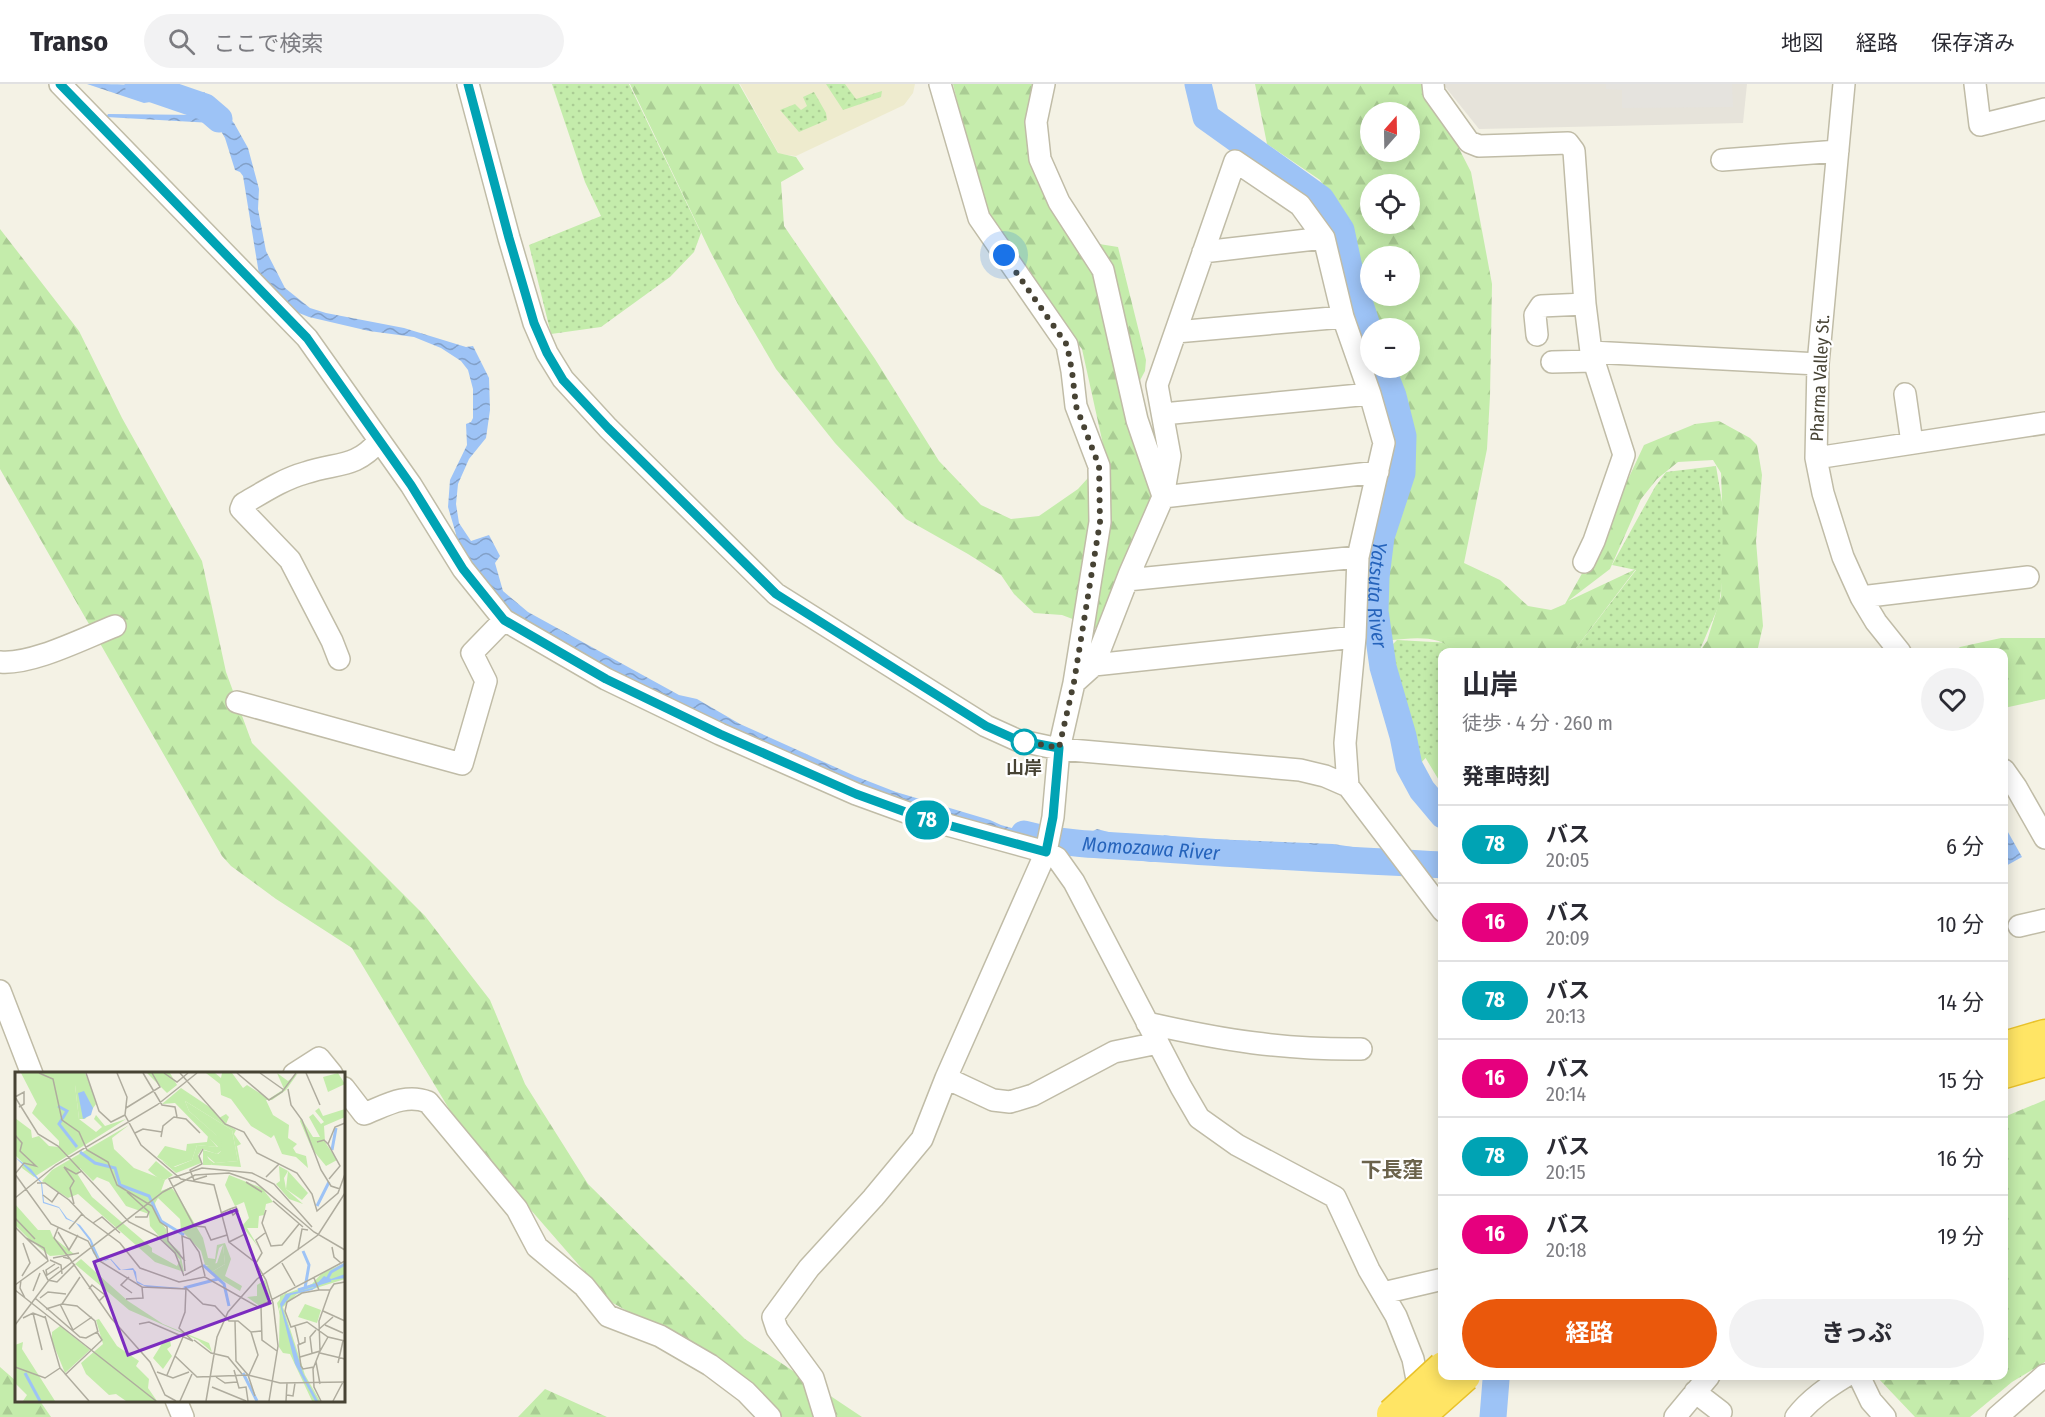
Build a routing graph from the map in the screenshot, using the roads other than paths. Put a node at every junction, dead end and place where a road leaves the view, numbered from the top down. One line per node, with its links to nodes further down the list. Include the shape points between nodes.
1 (60, 84): 24 (street, via 307,338)
2 (468, 84): 43 (street, via 534,323 563,380 776,594 986,726 1017,740)
3 (940, 84): 41 (street, via 979,218 1067,345 1076,406 1099,466 1100,522)
4 (1044, 84): 28 (street, via 1036,122 1040,159 1059,202 1103,270 1137,420)
5 (1433, 84): 13 (street, via 1434,93 1469,142 1479,146 1568,143 1574,151)
6 (1844, 84): 9 (street, Pharma Valley St.)
7 (1975, 84): 8 (street, via 1980,125)
8 (2045, 109)
9 (1838, 151): 10 (street); 19 (street, Pharma Valley St.)
10 (1722, 160)
11 (1324, 238): 12 (street); 12 (street, via 1300,205 1235,161); 14 (street)
12 (1203, 252): 15 (street)
13 (1584, 304): 16 (street, via 1541,306 1535,315); 17 (street)
14 (1343, 317): 15 (street); 20 (street)
15 (1176, 332): 22 (street, via 1157,385)
16 (1537, 335)
17 (1592, 357): 18 (street); 19 (street); 30 (street, via 1624,455)
18 (1552, 363)
19 (1818, 364): 26 (street, Pharma Valley St.)
20 (1370, 394): 22 (street); 27 (street, via 1384,443)
21 (1905, 394): 25 (street)
22 (1162, 414): 28 (street, via 1170,456)
23 (2045, 423): 25 (street)
24 (379, 441): 34 (street, via 463,569); 38 (street, via 364,457 303,473 243,504 241,509 290,560)
25 (1912, 443): 26 (street)
26 (1816, 458): 33 (street, Pharma Valley St., via 1831,524)
27 (1377, 472): 28 (street); 29 (street)
28 (1163, 497): 32 (street)
29 (1358, 557): 32 (street); 36 (street)
30 (1584, 562)
31 (2028, 577): 33 (street)
32 (1127, 580): 40 (street)
33 (1861, 597): 37 (street, Pharma Valley St.)
34 (504, 620): 42 (street, via 472,653 486,681 462,764); 47 (street, via 606,679 856,794 922,818)
35 (115, 626): 39 (street, via 19,662)
36 (1355, 637): 40 (street); 45 (street, via 1345,743)
37 (1890, 648)
38 (339, 659)
39 (0, 662)
40 (1094, 665): 41 (street)
41 (1074, 682): 43 (street)
42 (237, 702)
43 (1059, 748): 45 (street, via 1300,770); 47 (street)
44 (2008, 776): 46 (street)
45 (1348, 786): 48 (street)
46 (2045, 838)
47 (1046, 852): 52 (street, via 1057,858 1074,882); 62 (street)
48 (1438, 905)
49 (2045, 920): 50 (street)
50 (2019, 926)
51 (0, 991): 58 (street)
52 (1147, 1023): 54 (street); 56 (street, via 1267,1046)
53 (2045, 1035): 55 (highway)
54 (1158, 1043): 62 (street, via 1114,1052 1033,1095 1010,1102 993,1100); 65 (street, via 1199,1118 1237,1145 1335,1197)
55 (2008, 1046)
56 (1361, 1049)
57 (2045, 1060): 61 (highway)
58 (31, 1072)
59 (297, 1072): 60 (street, via 319,1058)
60 (330, 1072)
61 (2008, 1072)
62 (946, 1078): 78 (street, via 922,1139 810,1268 773,1317 777,1329 813,1378)
63 (345, 1089): 77 (street, via 364,1114 403,1099 428,1102 517,1209 537,1246 584,1286 608,1316 660,1336 710,1365 746,1392)
64 (1438, 1280): 65 (street)
65 (1383, 1293): 79 (street, via 1413,1359)
66 (1438, 1372): 75 (highway, bridge)
67 (2045, 1374): 83 (street)
68 (1458, 1380): 75 (highway, bridge)
69 (1706, 1380): 72 (street)
70 (1840, 1380): 81 (street)
71 (1861, 1380): 82 (street, via 1871,1401)
72 (1695, 1392): 74 (street); 80 (street)
73 (176, 1402): 76 (street)
74 (1721, 1412)
75 (1400, 1416)
76 (183, 1417)
77 (770, 1417)
78 (825, 1417)
79 (1425, 1417)
80 (1675, 1417)
81 (1796, 1417)
82 (1885, 1417)
83 (1998, 1417)

